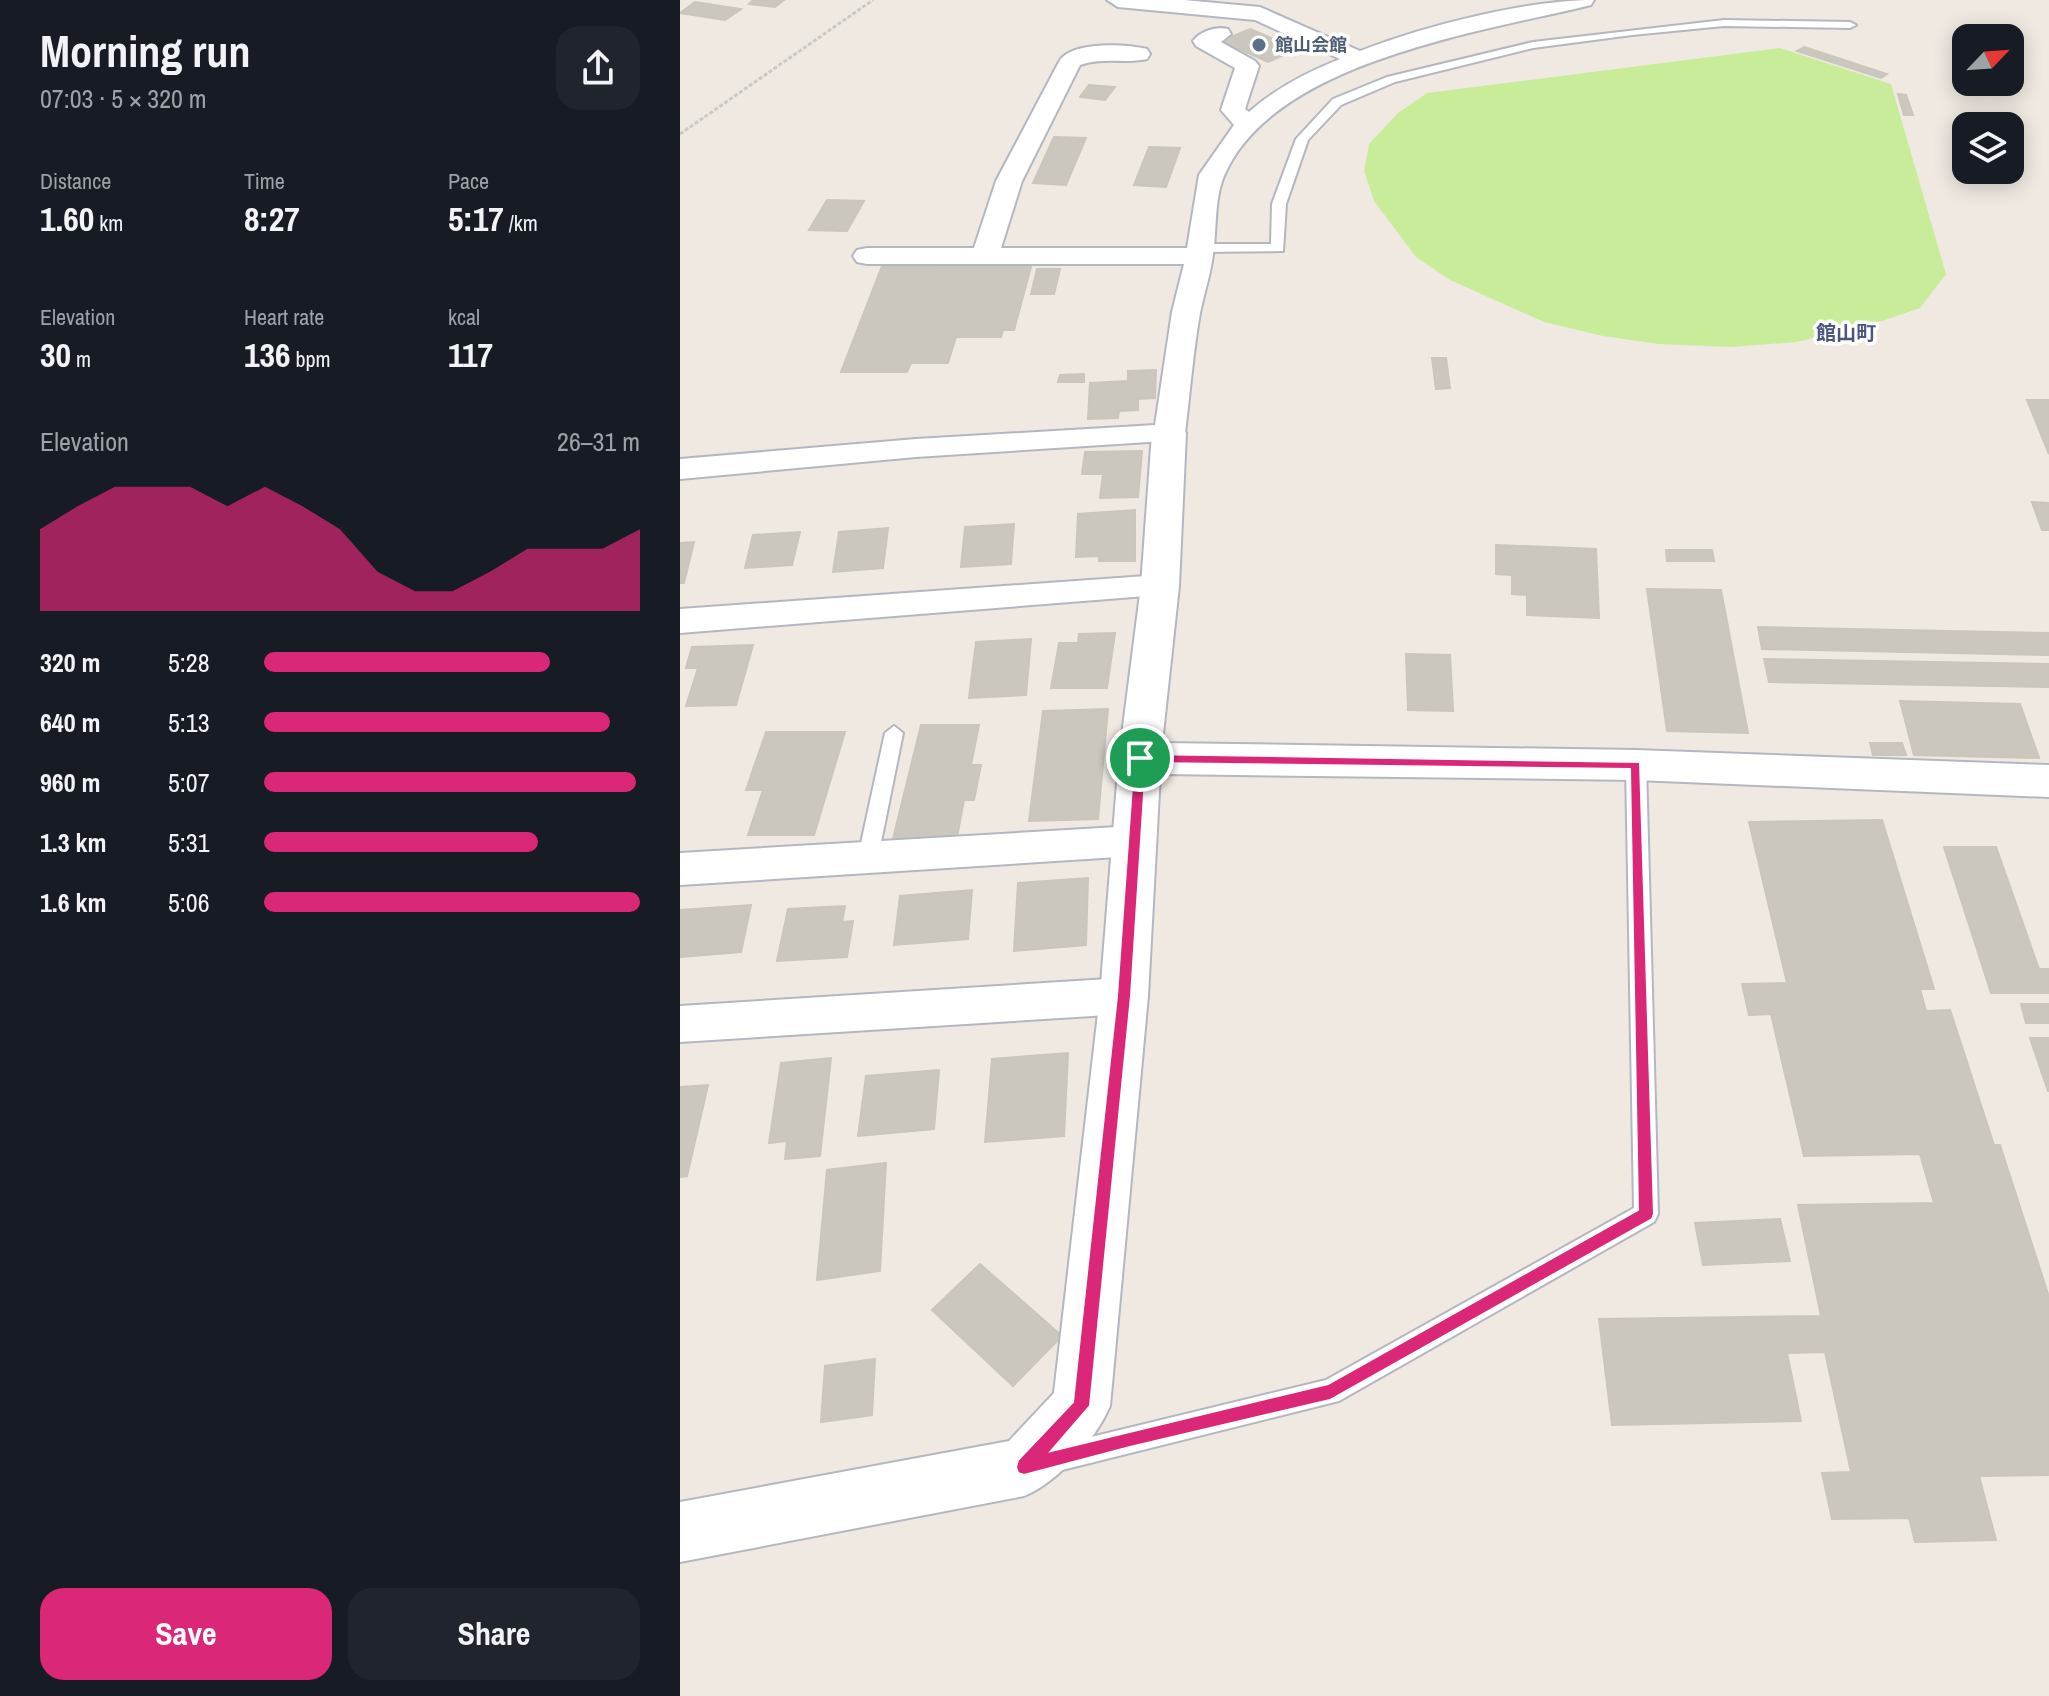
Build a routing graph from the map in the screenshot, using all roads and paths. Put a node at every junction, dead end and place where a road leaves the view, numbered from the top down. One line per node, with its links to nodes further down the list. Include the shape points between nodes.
1 (873, 0): 10 (path)
2 (1118, 0): 4 (street)
3 (1583, 0): 8 (street)
4 (1265, 7): 8 (street)
5 (1850, 25): 11 (lane, via 1724,23 1632,32 1533,45 1391,79 1337,102 1302,139 1279,204 1278,248)
6 (1220, 34): 9 (street, via 1204,41 1247,66 1233,110)
7 (1139, 54): 13 (street, via 1096,52 1071,60 989,232)
8 (1359, 59): 9 (street, via 1276,99)
9 (1248, 125): 11 (street, via 1232,139 1211,177)
10 (680, 134)
11 (1200, 252): 13 (street); 14 (street, via 1186,310)
12 (867, 256): 13 (street)
13 (986, 256)
14 (1169, 433): 15 (street); 16 (street)
15 (680, 469)
16 (1160, 586): 17 (street); 19 (street)
17 (680, 621)
18 (894, 733): 23 (lane)
19 (1140, 758): 20 (street); 22 (street)
20 (1636, 765): 21 (street); 27 (lane, via 1646,1214 1330,1392)
21 (2049, 782)
22 (1134, 841): 23 (street); 25 (street)
23 (868, 857): 24 (street)
24 (680, 869)
25 (1124, 996): 26 (street); 27 (street, via 1081,1406)
26 (680, 1024)
27 (1024, 1467): 28 (street)
28 (680, 1532)

